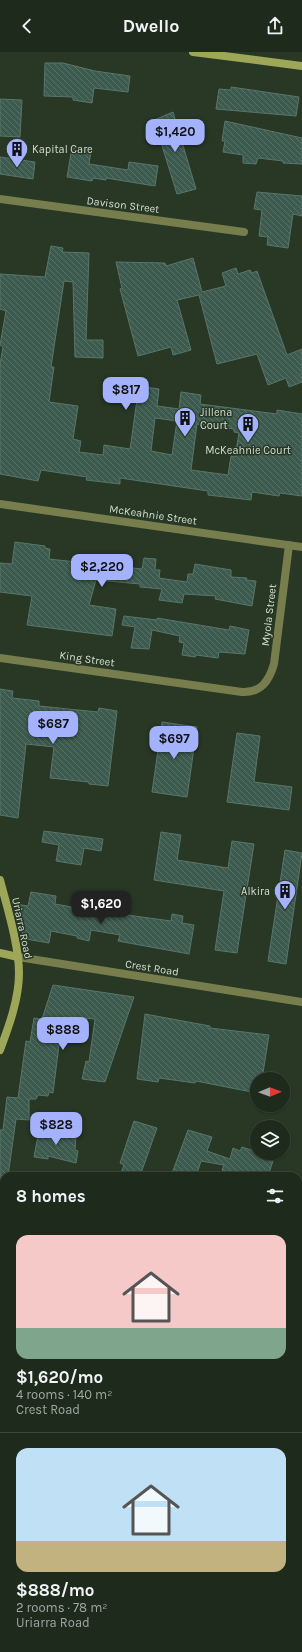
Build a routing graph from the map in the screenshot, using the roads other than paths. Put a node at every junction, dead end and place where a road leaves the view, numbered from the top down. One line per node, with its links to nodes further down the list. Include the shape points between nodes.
1 (193, 52): 2 (main road)
2 (302, 66)
3 (0, 199): 4 (street, Davison Street)
4 (244, 232)
5 (0, 504): 6 (street, McKeahnie Street)
6 (289, 545): 7 (street, McKeahnie Street); 9 (street, Myola Street, via 274,664)
7 (302, 547)
8 (0, 658): 9 (street, King Street, via 242,692 256,690)
9 (264, 685)
10 (0, 880): 12 (main road, Uriarra Road)
11 (0, 953): 12 (main road, Crest Road)
12 (18, 957): 13 (street, Crest Road); 14 (main road, Uriarra Road, via 17,995)
13 (302, 1002)
14 (0, 1050)

